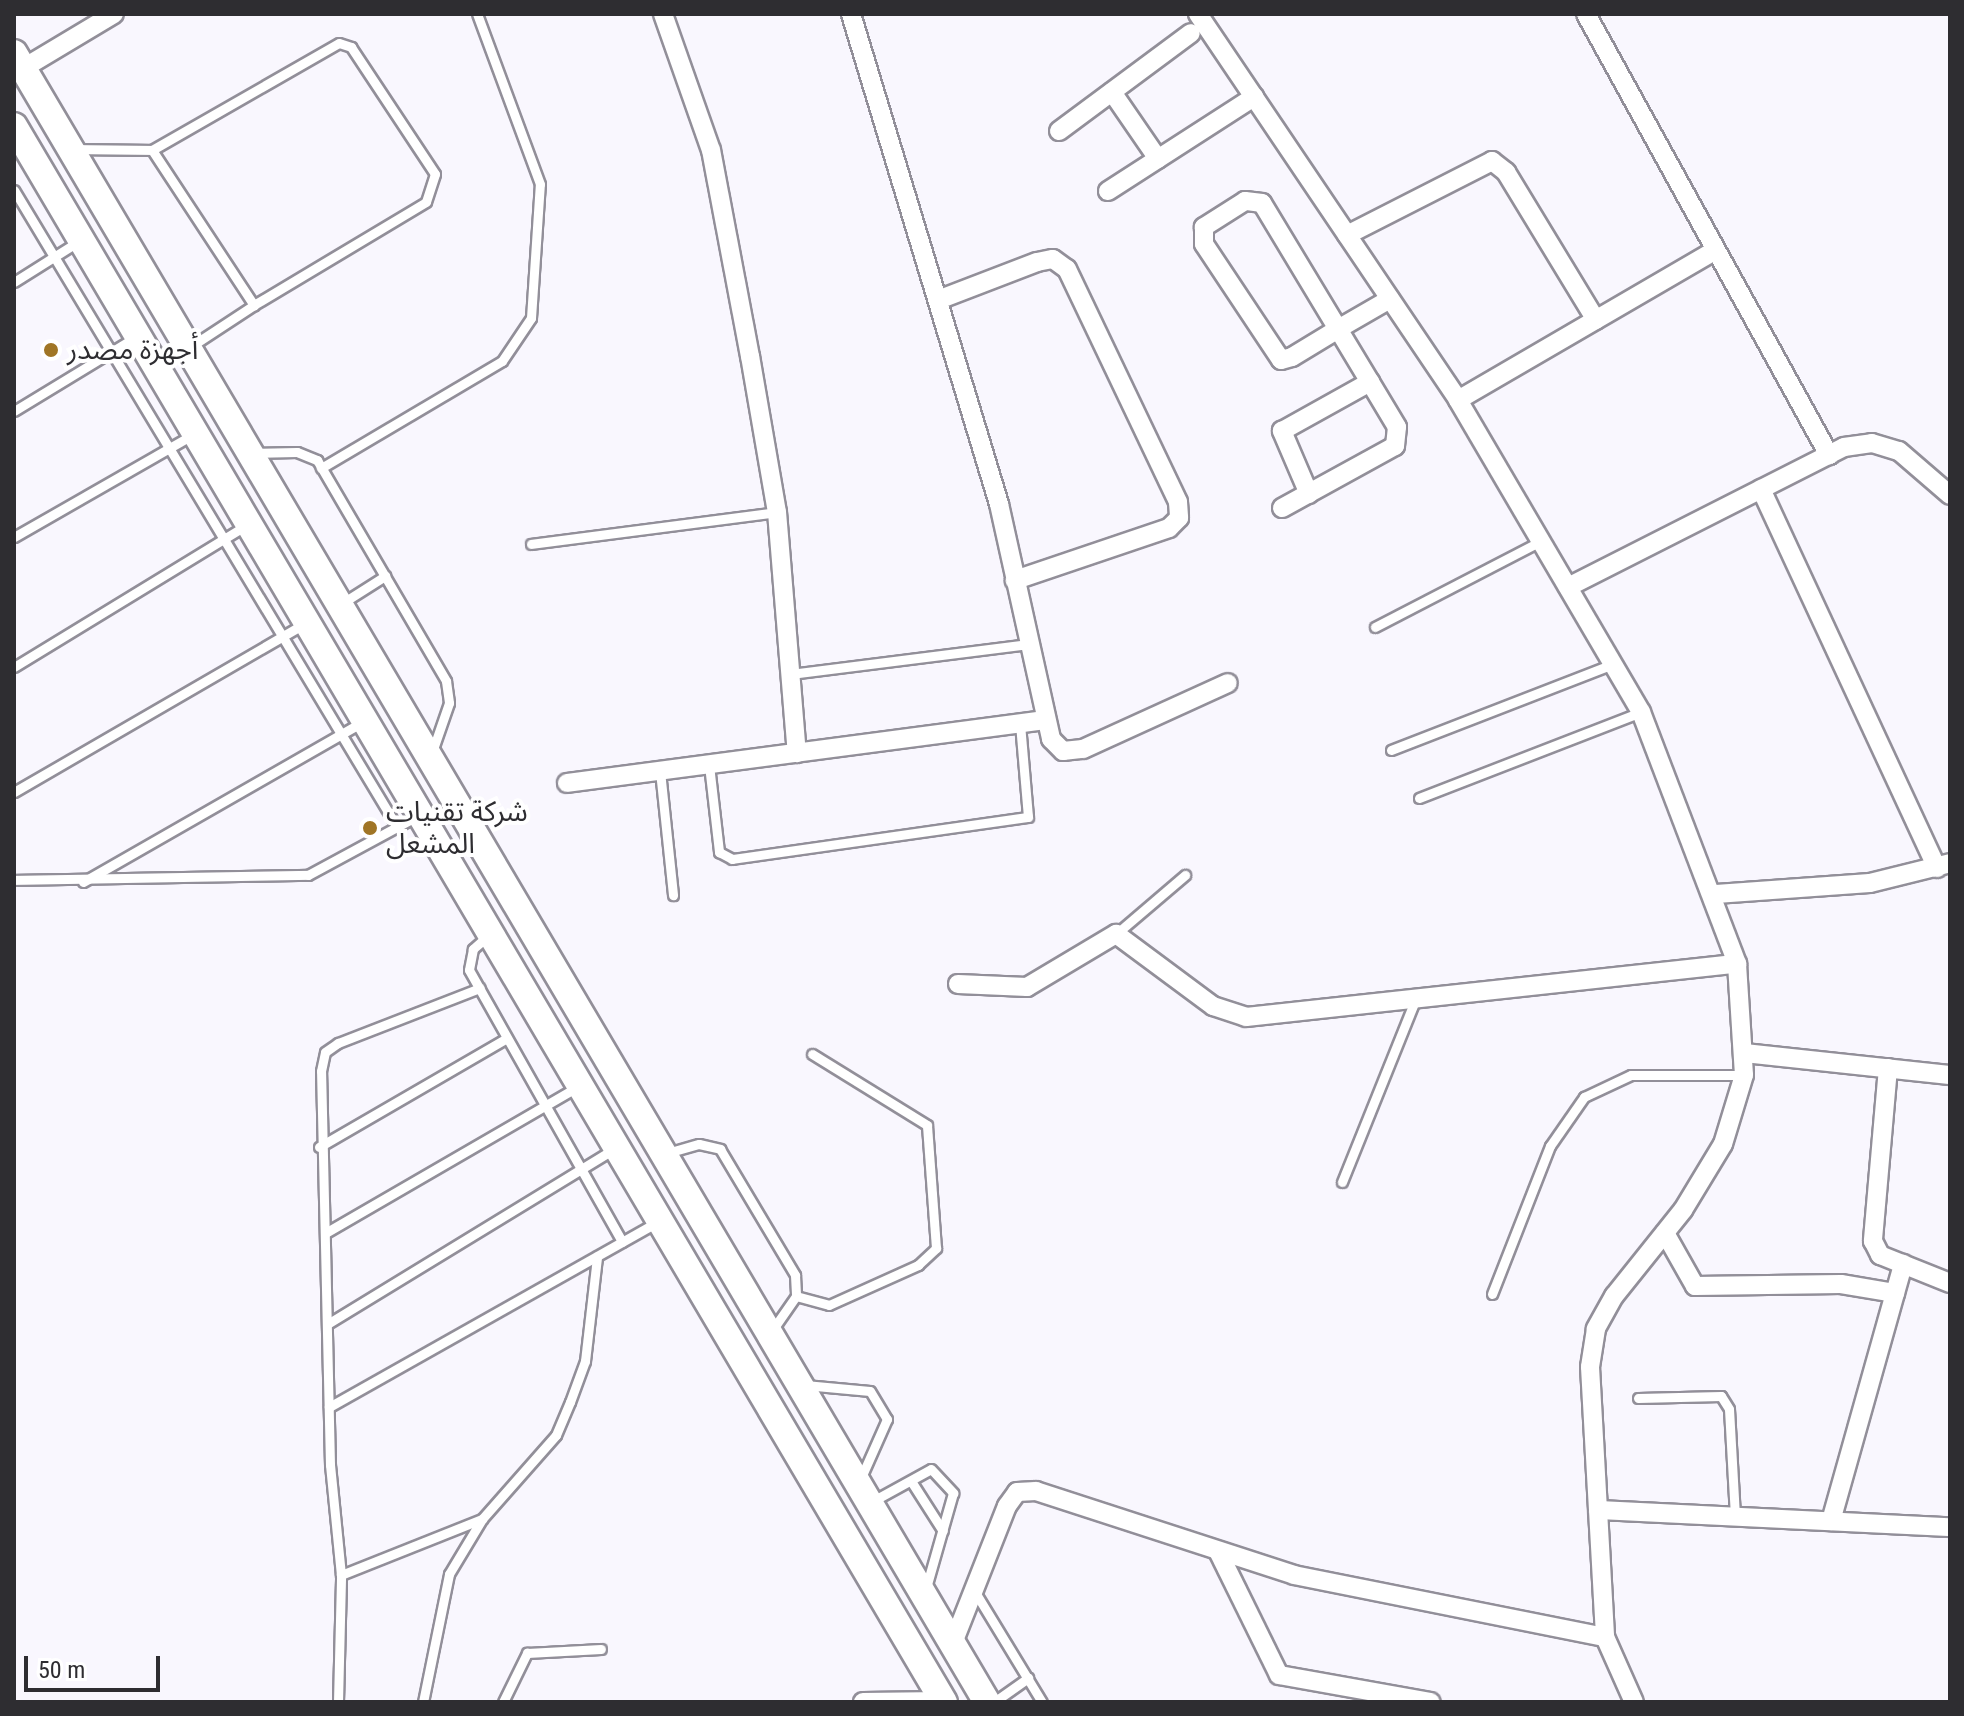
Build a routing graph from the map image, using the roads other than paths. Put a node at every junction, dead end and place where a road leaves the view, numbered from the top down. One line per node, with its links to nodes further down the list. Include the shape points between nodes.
1 (113, 14): 8 (street)
2 (477, 14): 38 (lane, via 540,184 531,318 502,361)
3 (663, 14): 43 (street, via 711,150)
4 (851, 14): 24 (street)
5 (1198, 14): 10 (street)
6 (1586, 14): 20 (street)
7 (1191, 33): 9 (street)
8 (18, 61): 13 (street)
9 (1112, 92): 12 (street); 15 (street)
10 (1254, 97): 15 (street); 18 (street)
11 (14, 126): 19 (street)
12 (1059, 131)
13 (68, 149): 14 (lane); 29 (street)
14 (152, 150): 25 (lane); 25 (lane, via 339,43 351,47 435,174 426,202)
15 (1158, 159): 17 (street)
16 (14, 190): 21 (lane)
17 (1108, 191)
18 (1347, 235): 23 (street); 26 (street, via 1473,164 1492,161 1506,172)
19 (81, 239): 21 (lane); 28 (street)
20 (1716, 250): 26 (street); 37 (street)
21 (54, 257): 22 (lane); 30 (lane)
22 (14, 282)
23 (1390, 299): 27 (street); 32 (street)
24 (938, 300): 50 (street); 50 (street, via 1037,262 1053,259 1067,269 1178,502 1179,518 1169,528)
25 (254, 305): 29 (lane)
26 (1596, 320): 32 (street)
27 (1338, 329): 27 (street, via 1281,360 1204,244 1204,227 1245,201 1262,203); 31 (street)
28 (138, 336): 30 (lane); 34 (street)
29 (190, 347): 36 (street)
30 (111, 353): 33 (lane); 35 (lane)
31 (1370, 382): 40 (street, via 1282,431); 40 (street, via 1400,438)
32 (1458, 400): 47 (street)
33 (14, 411)
34 (198, 431): 35 (lane); 44 (street)
35 (170, 448): 45 (lane); 46 (lane)
36 (256, 453): 38 (lane, via 307,453); 52 (street)
37 (1829, 455): 39 (street); 41 (street, via 1872,443 1899,451)
38 (321, 468): 49 (lane)
39 (1761, 489): 51 (street); 76 (street)
40 (1309, 494): 42 (street)
41 (1950, 495)
42 (1282, 508)
43 (777, 512): 48 (lane); 59 (street)
44 (253, 522): 46 (lane); 53 (street)
45 (14, 537)
46 (226, 538): 55 (lane); 58 (lane)
47 (1541, 541): 51 (street); 54 (lane)
48 (531, 544)
49 (385, 576): 52 (lane); 67 (lane, via 450,690)
50 (1015, 580): 56 (street)
51 (1568, 587): 57 (street)
52 (344, 602): 67 (street)
53 (311, 620): 55 (lane); 62 (street)
54 (1375, 627)
55 (285, 635): 65 (lane); 72 (lane)
56 (1028, 644): 59 (lane); 63 (street)
57 (1613, 664): 61 (street); 66 (lane)
58 (14, 667)
59 (791, 674): 68 (street)
60 (1228, 683): 63 (street, via 1083,749 1063,751)
61 (1641, 712): 73 (lane); 80 (street)
62 (368, 718): 65 (lane); 74 (street)
63 (1044, 720): 64 (street)
64 (1020, 723): 68 (street); 69 (lane, via 1028,817 732,859 719,852)
65 (342, 733): 75 (lane); 79 (lane)
66 (1391, 750)
67 (432, 752): 98 (street)
68 (797, 753): 69 (street)
69 (709, 765): 70 (street)
70 (660, 771): 71 (street); 81 (lane)
71 (567, 783)
72 (14, 792)
73 (1419, 798)
74 (423, 812): 75 (lane); 82 (street)
75 (397, 827): 79 (lane, via 308,875)
76 (1943, 865): 80 (street, via 1870,883)
77 (1185, 875): 83 (lane)
78 (14, 880): 79 (lane)
79 (80, 884)
80 (1716, 894): 84 (street)
81 (673, 895)
82 (494, 931): 86 (lane, via 468,959); 94 (street)
83 (1116, 934): 85 (street, via 1027,987); 87 (street, via 1213,1006 1246,1017)
84 (1737, 964): 87 (street); 89 (street)
85 (958, 984)
86 (480, 988): 88 (lane); 97 (lane, via 325,1052)
87 (1415, 1000): 100 (lane)
88 (507, 1038): 95 (lane); 97 (lane)
89 (1744, 1053): 91 (street); 92 (street)
90 (812, 1054): 110 (lane, via 927,1125 936,1248 918,1265 829,1305)
91 (1888, 1068): 93 (street); 106 (street, via 1873,1241 1880,1255)
92 (1744, 1075): 103 (street, via 1723,1144); 109 (lane, via 1631,1075 1584,1097 1550,1146)
93 (1950, 1075)
94 (583, 1084): 95 (lane); 96 (street)
95 (545, 1105): 99 (lane); 102 (lane)
96 (620, 1145): 99 (lane); 101 (street)
97 (319, 1147): 102 (lane)
98 (667, 1153): 110 (lane, via 699,1144 720,1149 795,1275); 112 (street)
99 (582, 1169): 104 (lane); 111 (lane)
100 (1342, 1182)
101 (662, 1218): 104 (lane); 132 (street)
102 (327, 1232): 111 (lane)
103 (1665, 1233): 108 (street, via 1695,1286 1841,1284); 118 (street, via 1596,1329 1590,1367)
104 (622, 1242): 105 (lane)
105 (597, 1257): 115 (lane); 120 (lane, via 585,1361 566,1413 529,1471)
106 (1903, 1264): 107 (street); 108 (street)
107 (1950, 1283)
108 (1895, 1293): 121 (street)
109 (1492, 1294)
110 (796, 1296): 112 (lane)
111 (329, 1323): 115 (lane)
112 (771, 1332): 113 (street)
113 (801, 1384): 117 (street); 117 (lane, via 870,1391 886,1426)
114 (1638, 1398): 119 (lane, via 1721,1396 1729,1409)
115 (329, 1407): 125 (lane)
116 (911, 1481): 117 (lane); 123 (lane); 123 (lane, via 939,1471 953,1493)
117 (864, 1493): 127 (street)
118 (1598, 1510): 119 (street); 128 (street)
119 (1735, 1517): 121 (street)
120 (482, 1519): 125 (lane); 134 (lane, via 449,1574)
121 (1831, 1521): 122 (street)
122 (1950, 1527)
123 (943, 1531): 127 (lane)
124 (1219, 1553): 126 (street, via 1036,1491 1017,1492); 128 (street, via 1294,1575); 140 (street, via 1279,1675)
125 (341, 1575): 133 (lane)
126 (974, 1589): 129 (street); 131 (lane)
127 (924, 1595): 129 (street)
128 (1605, 1637): 141 (street)
129 (953, 1643): 137 (street)
130 (601, 1649): 135 (lane, via 527,1653)
131 (1028, 1678): 138 (lane); 139 (lane)
132 (943, 1701): 136 (street)
133 (338, 1702)
134 (423, 1702)
135 (503, 1702)
136 (863, 1702)
137 (987, 1702)
138 (994, 1702)
139 (1042, 1702)
140 (1431, 1702)
141 (1634, 1702)

